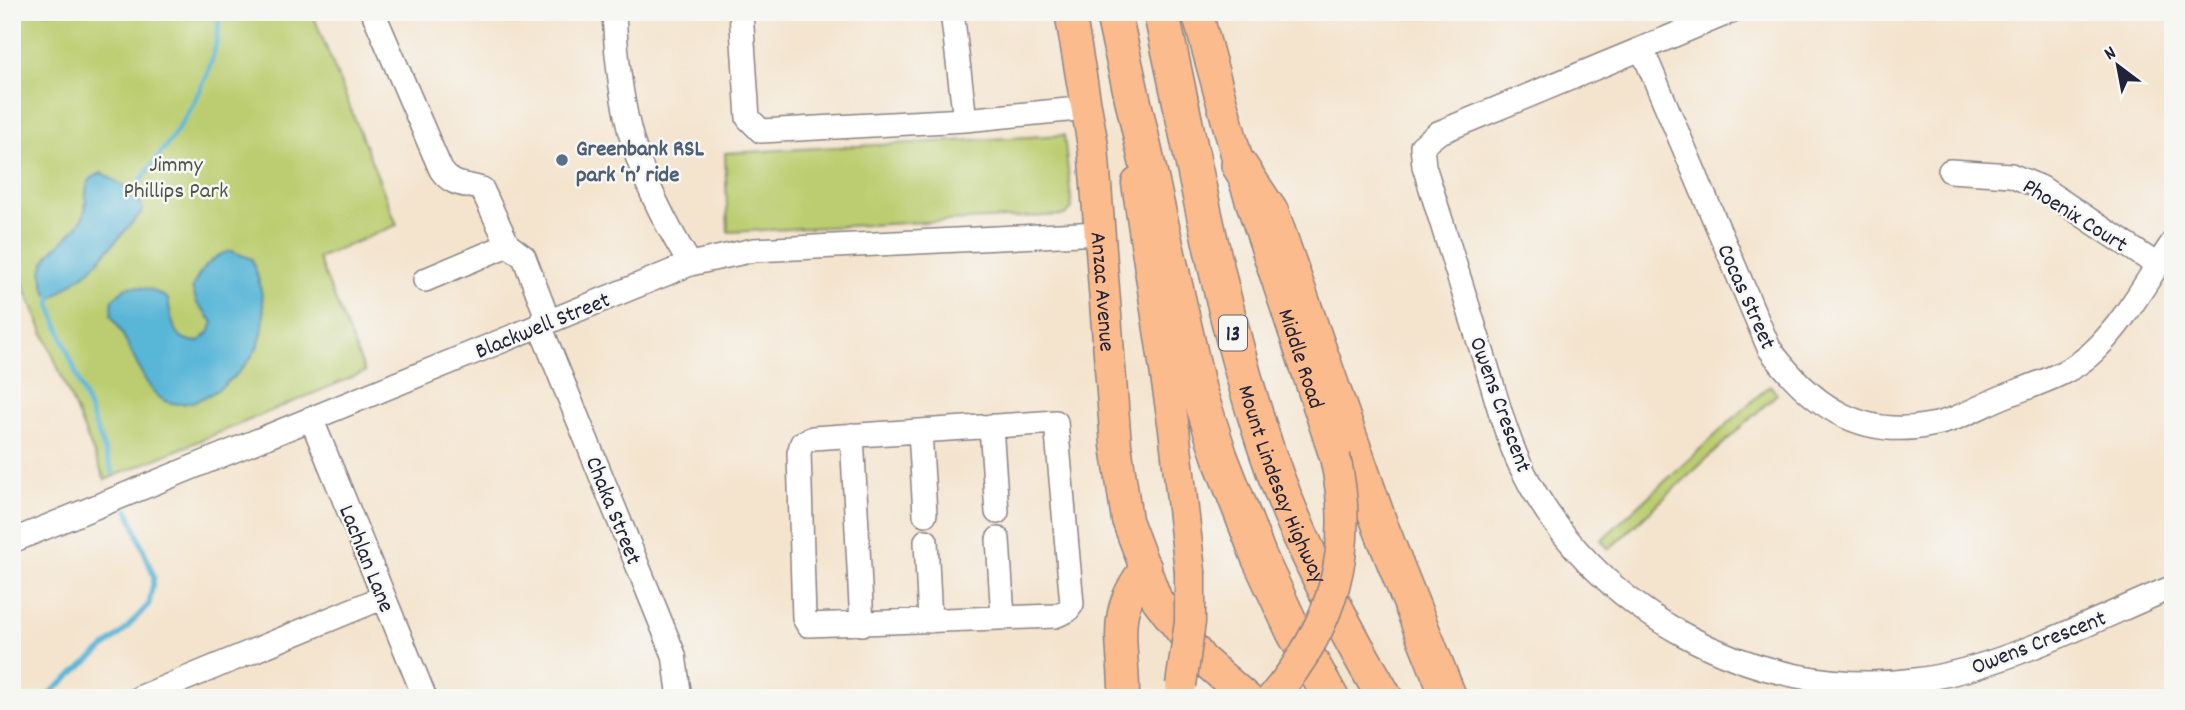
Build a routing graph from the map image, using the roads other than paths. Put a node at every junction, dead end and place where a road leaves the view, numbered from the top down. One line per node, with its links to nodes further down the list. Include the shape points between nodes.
1 (373, 12): 18 (street, Chaka Street, via 441,170 457,185 482,189)
2 (614, 12): 19 (street, via 621,97 635,155 661,218)
3 (741, 12): 12 (street, via 748,118 761,131)
4 (952, 12): 12 (street)
5 (1070, 12): 11 (main road, Anzac Avenue)
6 (1113, 12): 13 (highway, Mount Lindesay Highway / 13)
7 (1161, 12): 38 (highway, Mount Lindesay Highway / 13, via 1255,415 1286,501)
8 (1197, 12): 14 (main road, Middle Road)
9 (1730, 12): 10 (street, Owens Crescent)
10 (1642, 49): 20 (street, Cocas Street, via 1769,348 1790,377 1824,406 1852,421 1892,429 1932,425 2060,374 2094,352); 33 (street, Owens Crescent, via 1438,133 1423,146 1424,166 1513,450 1539,499 1589,563 1666,625 1712,650 1763,669 1813,680 1864,683 1917,680 1979,666)
11 (1088, 108): 12 (street); 16 (main road, Anzac Avenue)
12 (965, 120)
13 (1138, 127): 39 (main road, bridge, via 1136,180 1174,429 1190,571 1190,622); 46 (highway, Mount Lindesay Highway / 13, via 1183,331 1220,457 1274,591)
14 (1239, 165): 45 (main road, Middle Road, bridge, via 1335,457 1343,510 1342,547 1332,593 1313,641); 49 (highway, via 1271,213 1385,540)
15 (1950, 171): 20 (street, Phoenix Court, via 2011,175 2042,188)
16 (1100, 233): 19 (street, Blackwell Street, via 754,250); 32 (main road, Anzac Avenue, via 1121,489 1127,520)
17 (2173, 242): 20 (street, Cocas Street)
18 (508, 245): 21 (street); 22 (street, Chaka Street, via 524,257 545,312)
19 (690, 264): 22 (street, Blackwell Street)
20 (2157, 265)
21 (425, 280)
22 (540, 326): 23 (street, Blackwell Street); 42 (street, Chaka Street, via 674,655)
23 (311, 418): 30 (street, Blackwell Street); 34 (street, Lachlan Lane)
24 (991, 426): 25 (street); 27 (street); 35 (street, via 1056,422 1072,604 1055,616)
25 (920, 431): 26 (street); 28 (street)
26 (852, 435): 37 (street); 37 (street, via 813,438 802,443 799,453 804,618 808,625)
27 (997, 512)
28 (925, 514)
29 (998, 539): 35 (street)
30 (12, 541)
31 (926, 541): 36 (street)
32 (1146, 567): 43 (main road, via 1121,615); 44 (main road, Anzac Avenue, via 1157,600 1179,632); 45 (main road, Anzac Avenue, via 1211,642)
33 (2173, 587)
34 (384, 597): 40 (street); 41 (street, Lachlan Lane)
35 (1003, 618): 36 (street)
36 (930, 621): 37 (street)
37 (862, 624)
38 (1351, 640): 47 (highway, Mount Lindesay Highway / 13); 48 (highway, via 1380,660)
39 (1180, 692)
40 (139, 698)
41 (425, 698)
42 (680, 698)
43 (1124, 698)
44 (1247, 698)
45 (1271, 698)
46 (1331, 698)
47 (1385, 698)
48 (1407, 698)
49 (1449, 698)

